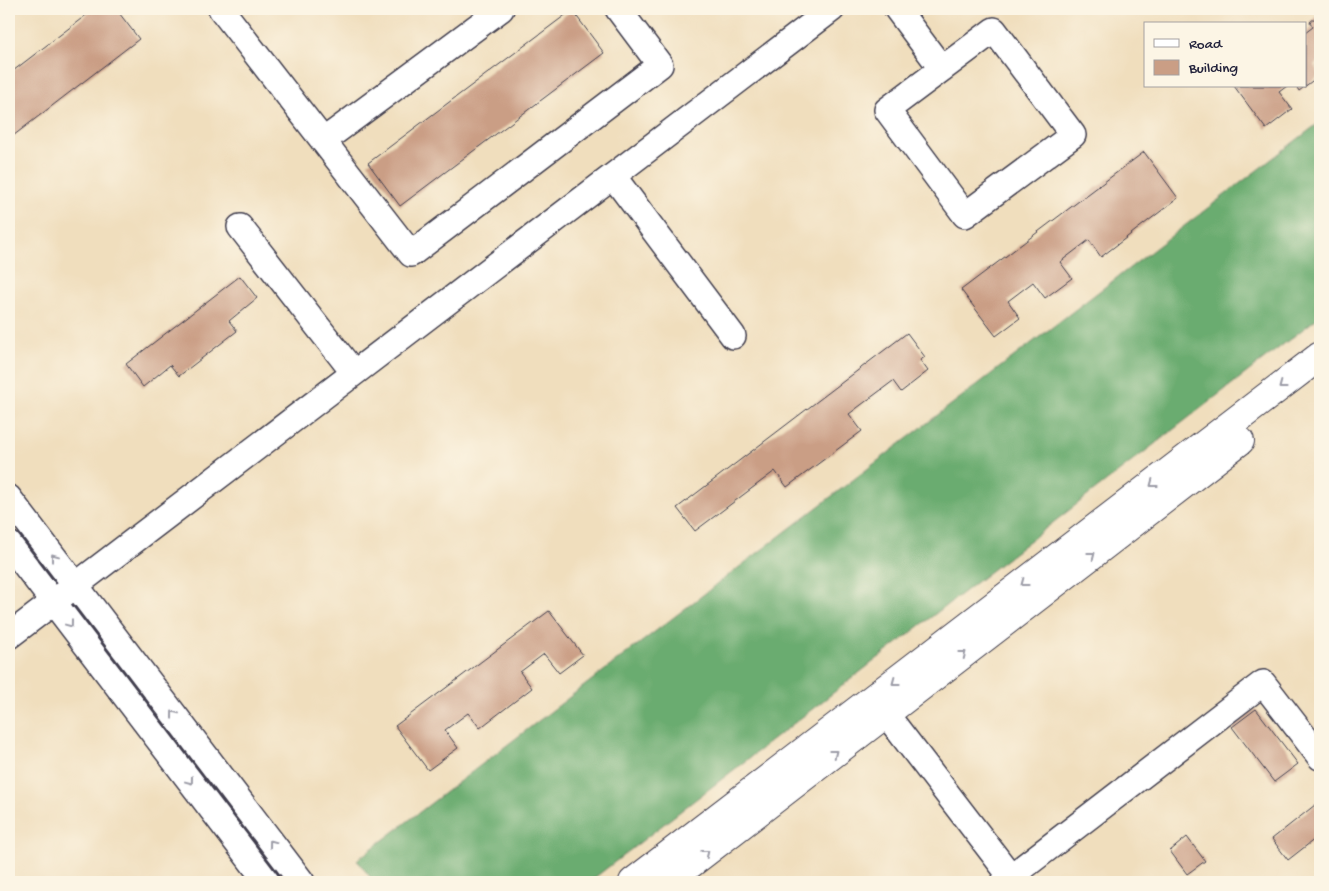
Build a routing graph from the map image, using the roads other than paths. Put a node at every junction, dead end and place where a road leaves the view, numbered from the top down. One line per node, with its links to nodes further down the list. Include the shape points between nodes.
1 (221, 9): 7 (street)
2 (501, 9): 7 (street)
3 (618, 9): 7 (street, via 660,66 411,254)
4 (832, 9): 8 (street)
5 (897, 9): 6 (street)
6 (942, 69): 6 (street, via 887,110 965,215 1073,135 994,30)
7 (323, 141)
8 (613, 176): 10 (street); 12 (street)
9 (240, 227): 12 (street)
10 (734, 336)
11 (1320, 356): 24 (main road, one-way to 24)
12 (354, 373): 16 (street)
13 (1320, 380): 19 (main road, one-way to 13)
14 (9, 498): 16 (street, one-way to 14)
15 (9, 544): 17 (street)
16 (76, 585): 17 (street); 23 (street, one-way to 16)
17 (53, 602): 18 (street); 22 (street, one-way to 22)
18 (9, 636)
19 (886, 714): 21 (street); 25 (main road, one-way to 19)
20 (1320, 757): 21 (street, via 1263,683)
21 (1010, 880)
22 (267, 882)
23 (302, 882)
24 (633, 882)
25 (667, 882)

